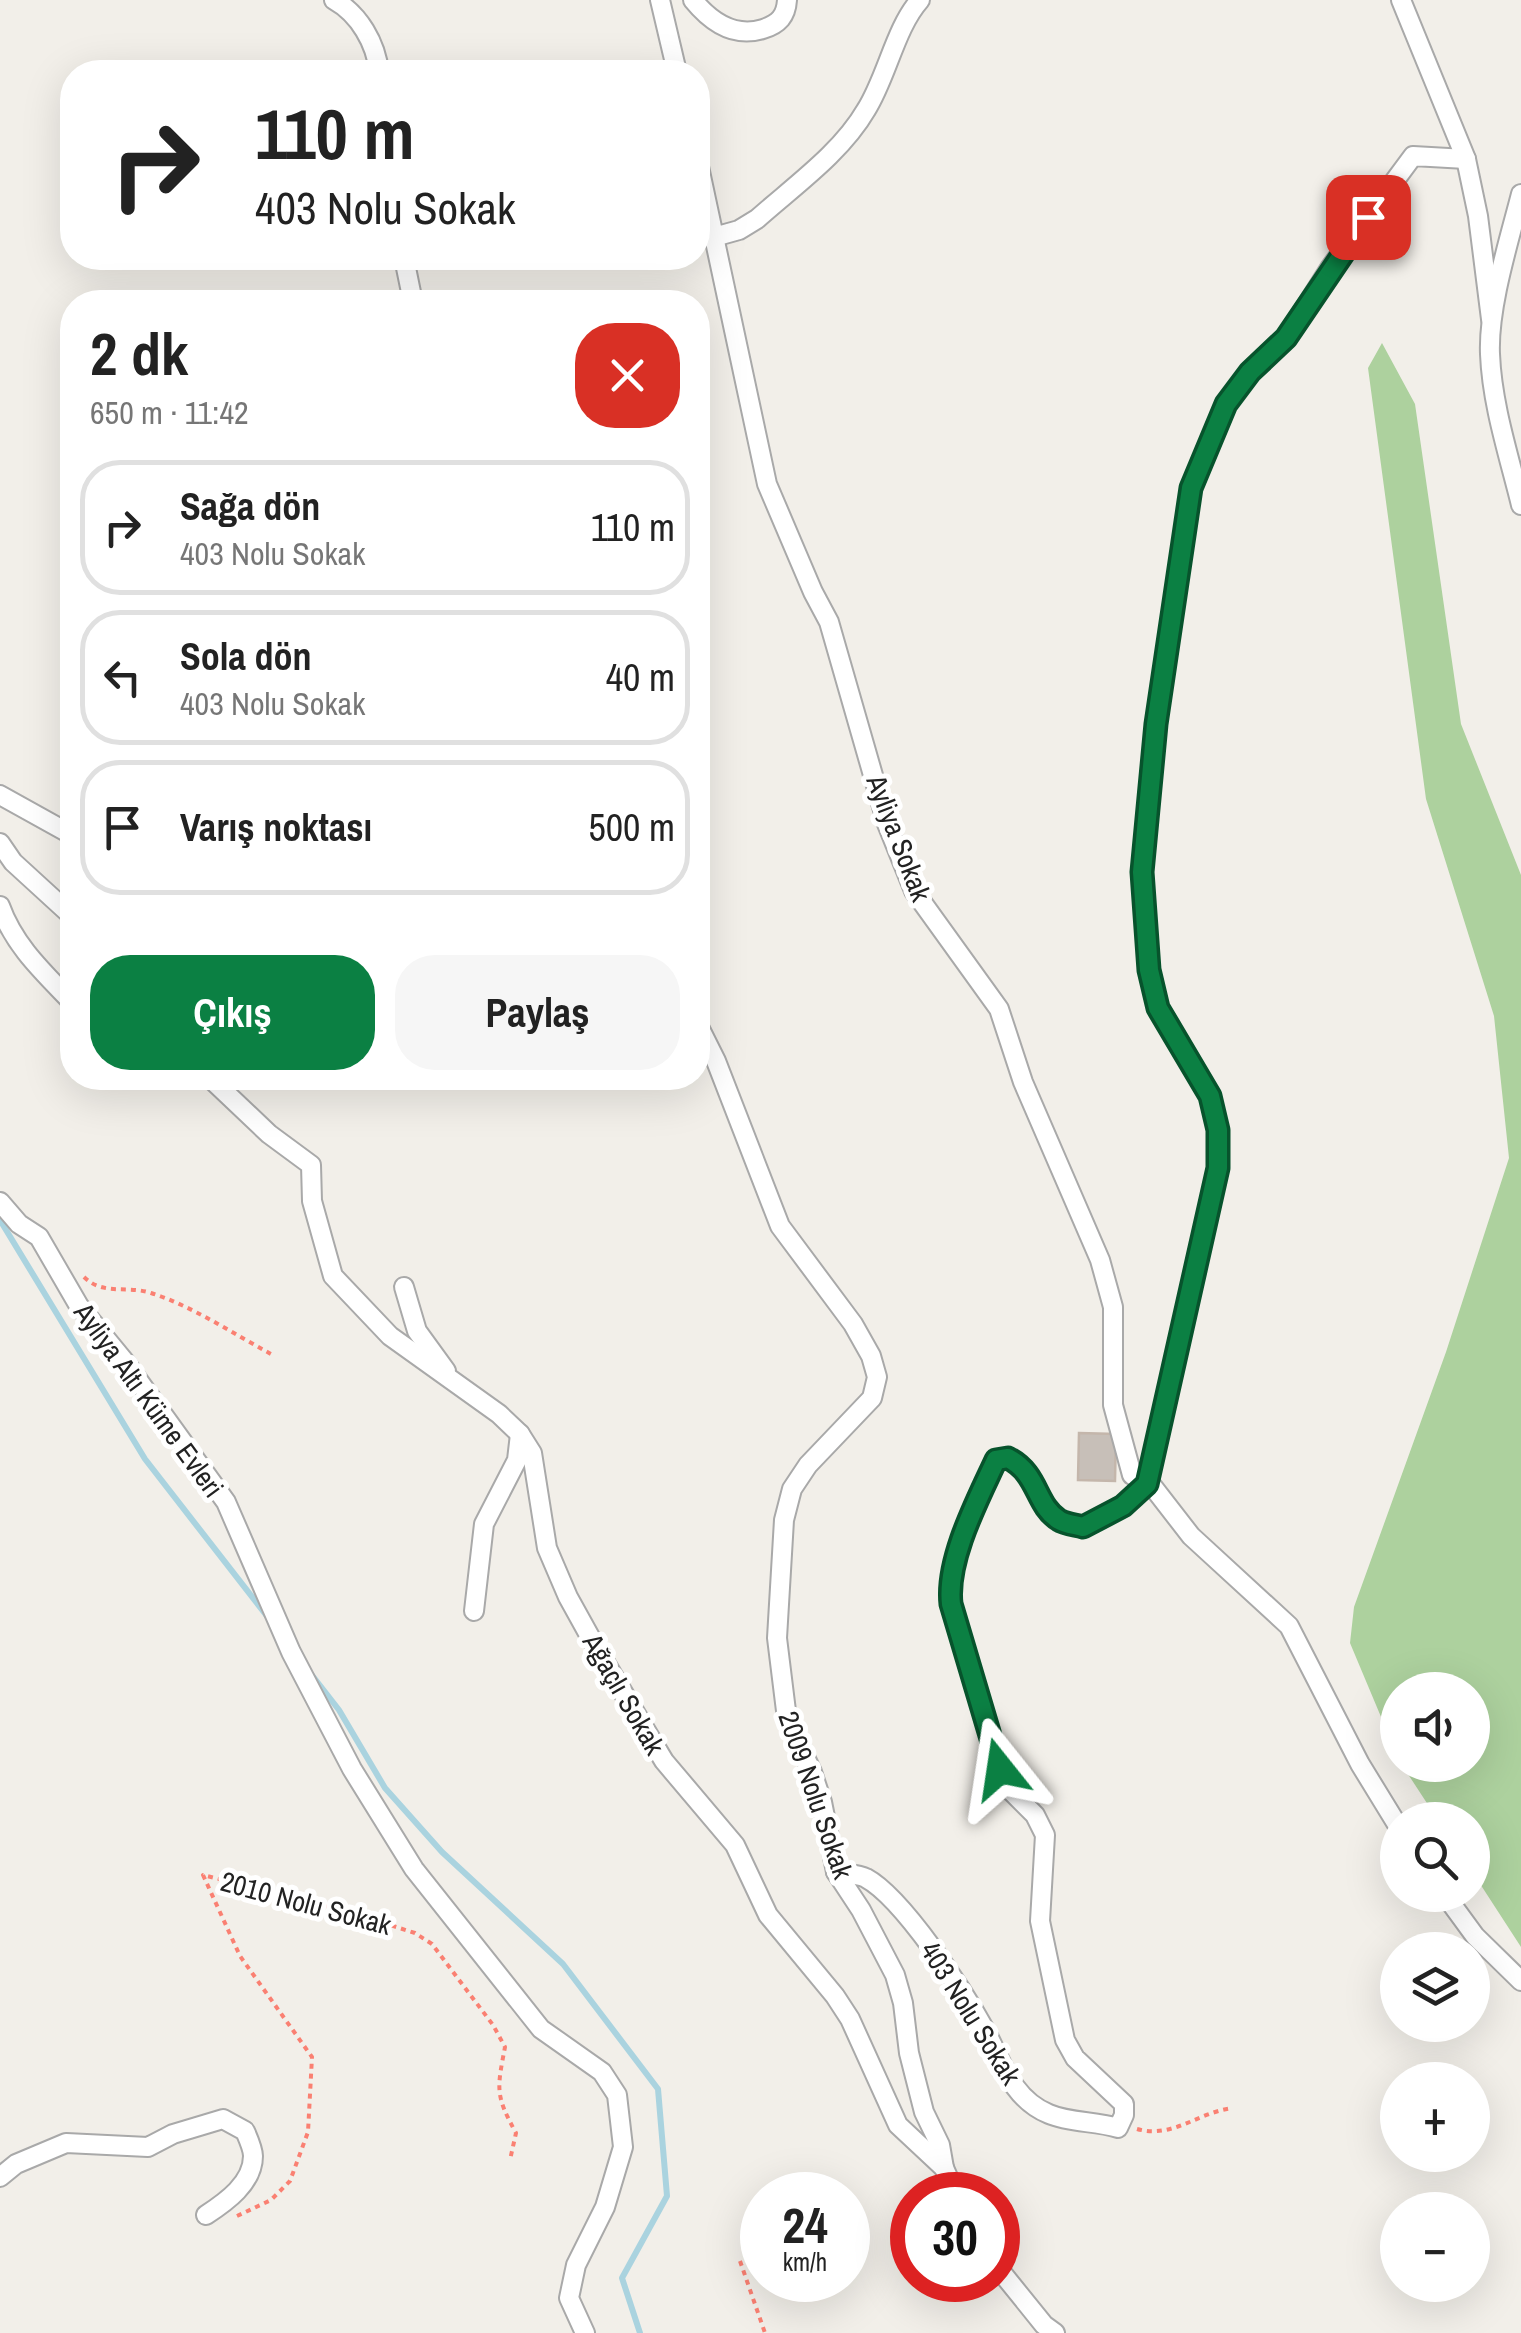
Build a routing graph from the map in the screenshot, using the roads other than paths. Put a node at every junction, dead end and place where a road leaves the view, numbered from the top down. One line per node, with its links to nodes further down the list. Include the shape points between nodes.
1 (334, 0): 7 (street, via 353,11)
2 (660, 0): 8 (street)
3 (692, 0): 4 (street, via 719,24 746,34 774,26)
4 (786, 0)
5 (920, 0): 12 (street, via 859,123 757,219)
6 (1401, 0): 9 (street)
7 (377, 60)
8 (673, 60)
9 (1466, 159): 13 (street); 30 (street, via 1413,156 1286,338 1226,404 1191,488 1142,872 1158,1008 1210,1096 1218,1168)
10 (1521, 194): 13 (street)
11 (710, 218): 12 (street, Ayliya Sokak)
12 (714, 237): 30 (street, Ayliya Sokak, via 767,484 829,622 887,824 914,892 999,1010 1100,1260 1113,1307 1113,1405 1132,1476)
13 (1491, 319): 14 (street, via 1492,388)
14 (1521, 505)
15 (0, 795): 16 (street)
16 (60, 829)
17 (0, 843): 18 (street)
18 (7, 861): 20 (street)
19 (0, 906): 21 (street, via 32,962)
20 (60, 907)
21 (60, 990)
22 (710, 1050): 33 (street, 2009 Nolu Sokak, via 780,1226 853,1324 877,1376 872,1398 792,1489 784,1520 777,1638 787,1720 822,1802)
23 (224, 1090): 25 (street)
24 (228, 1090): 25 (street)
25 (231, 1096): 28 (street, via 312,1165 312,1201 333,1276 390,1336)
26 (0, 1202): 41 (street, Ayliya Altı Küme Evleri, via 39,1237 79,1306 226,1502 291,1652 414,1869 541,2029 602,2072 617,2095 623,2148 569,2298)
27 (404, 1288): 28 (street, via 417,1331)
28 (455, 1383): 29 (street)
29 (520, 1434): 31 (street, via 517,1460 484,1524); 36 (street, Ağaçlı Sokak, via 532,1453 547,1548 594,1644 664,1761 735,1845 768,1916 850,2019 898,2125)
30 (1147, 1484): 32 (street, Ayliya Sokak, via 1191,1536 1289,1626); 33 (street, 403 Nolu Sokak, via 1083,1527 1060,1521 1047,1508 1023,1466 996,1460 949,1588 1000,1769 1045,1835 1040,1922 1065,2040 1124,2104 1118,2128 1048,2114 1019,2092 905,1911 865,1878)
31 (474, 1611)
32 (1383, 1802)
33 (836, 1872): 36 (street, 2009 Nolu Sokak, via 895,1975 909,2053)
34 (1457, 1912): 35 (street)
35 (1521, 1981)
36 (944, 2168): 37 (street, Ağaçlı Sokak)
37 (946, 2172)
38 (0, 2177): 39 (street, via 66,2143 148,2147 223,2119 246,2132 253,2156 246,2181)
39 (206, 2215)
40 (1020, 2295): 42 (street)
41 (585, 2333)
42 (1054, 2333)

